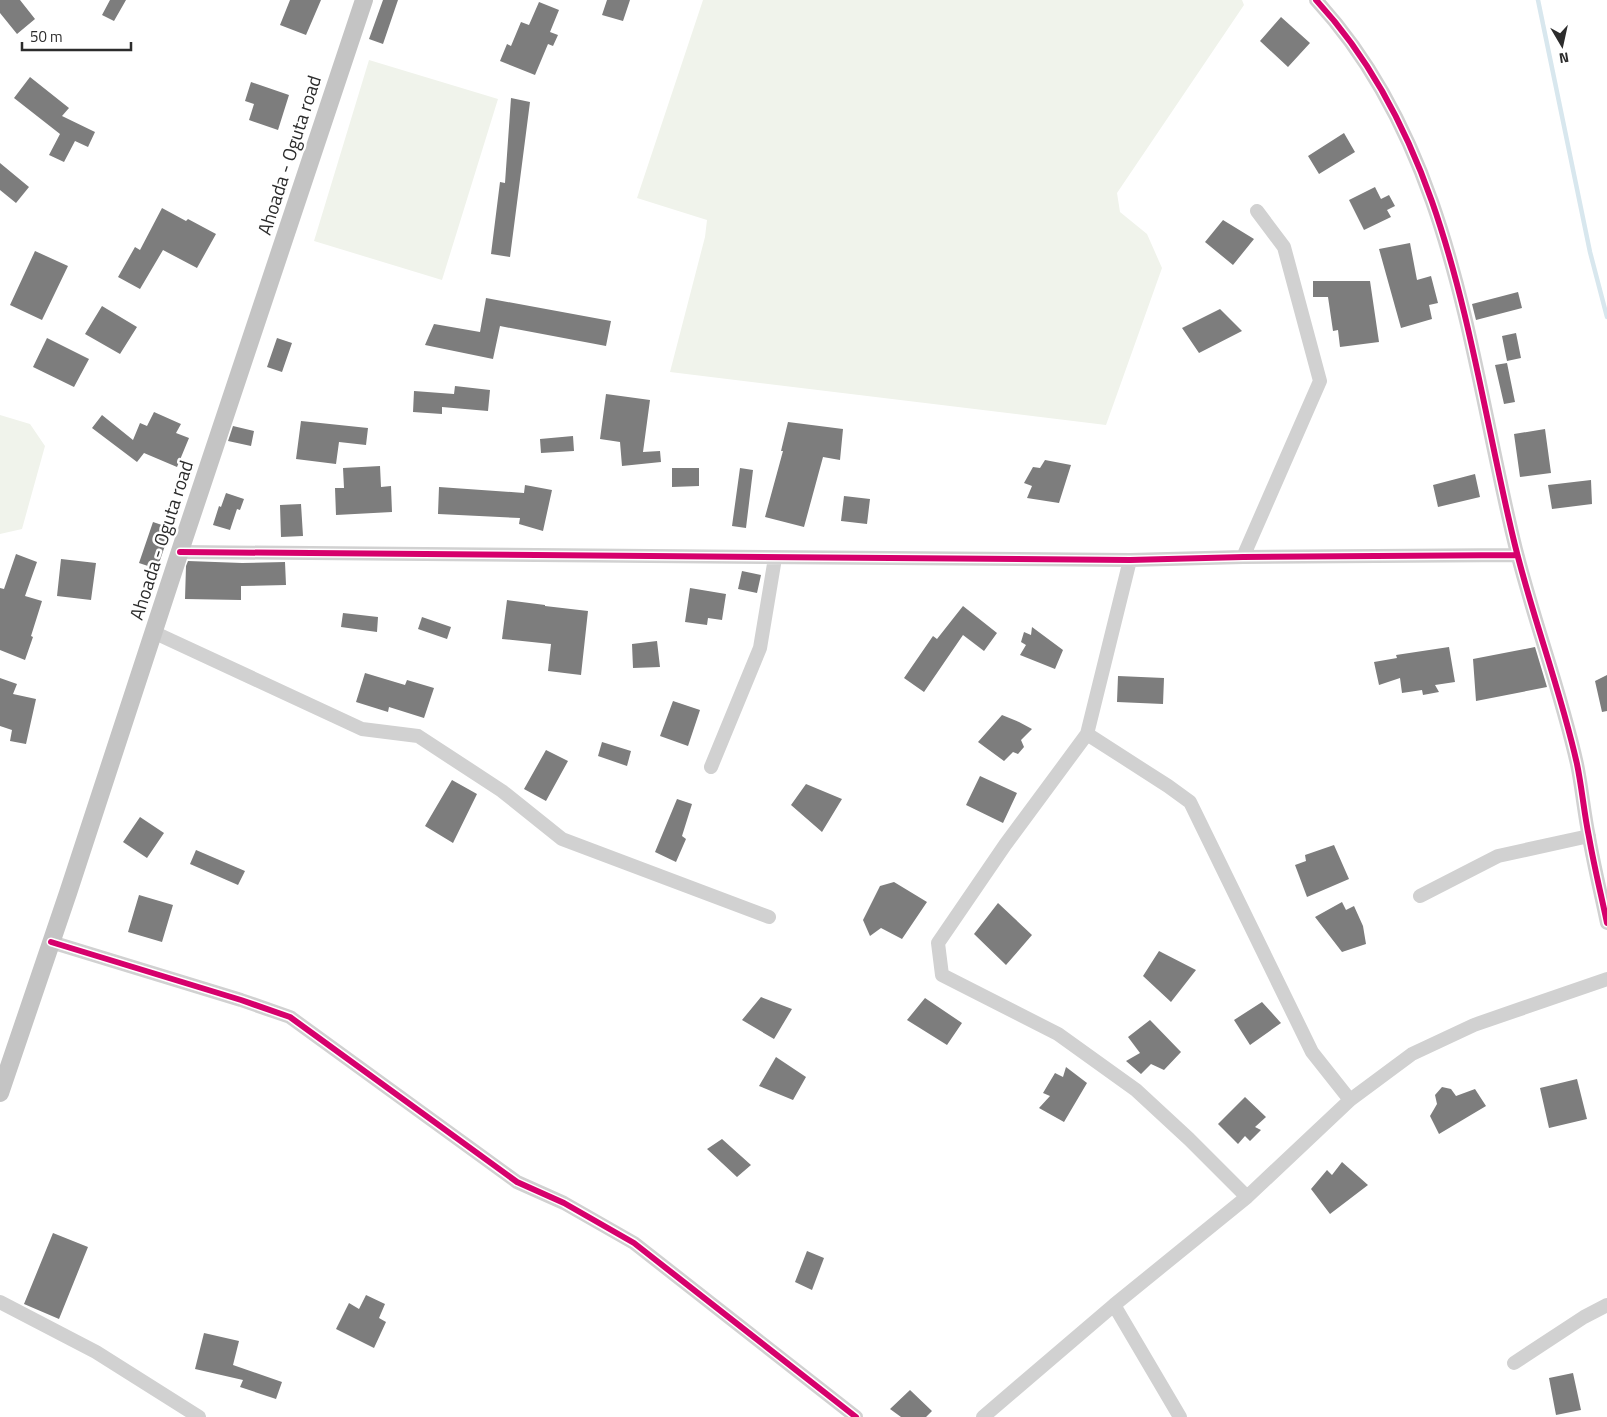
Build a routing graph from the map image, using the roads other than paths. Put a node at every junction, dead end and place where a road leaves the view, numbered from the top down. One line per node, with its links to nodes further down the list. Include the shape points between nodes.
1 (364, 0): 4 (main road, Ahoada - Oguta road)
2 (1316, 0): 5 (street, via 1340,25 1387,97 1434,207 1467,327)
3 (1257, 211): 6 (street, via 1284,247 1320,380)
4 (180, 552): 7 (street); 9 (main road, Ahoada - Oguta road)
5 (1517, 555): 6 (street); 12 (street, via 1577,764)
6 (1242, 556): 8 (street)
7 (775, 558): 8 (street); 11 (street, via 760,648)
8 (1130, 560): 10 (street)
9 (153, 632): 14 (street, via 362,729 418,736 502,791 562,839); 16 (main road, Ahoada - Oguta road)
10 (1087, 734): 19 (street, via 1190,802 1312,1052); 20 (street, via 1004,845 938,943 942,975 1058,1034 1128,1084)
11 (711, 767)
12 (1589, 836): 13 (street, via 1498,856); 15 (street)
13 (1420, 896)
14 (769, 917)
15 (1607, 923)
16 (52, 942): 18 (main road, Ahoada - Oguta road); 27 (street, via 290,1016 517,1182 564,1203 634,1243)
17 (1607, 979): 19 (street, via 1465,1029 1412,1054)
18 (0, 1093)
19 (1350, 1100): 20 (street)
20 (1247, 1197): 22 (street)
21 (0, 1302): 26 (street, via 96,1352)
22 (1114, 1305): 25 (street); 28 (street)
23 (1607, 1305): 24 (street)
24 (1514, 1363)
25 (990, 1415)
26 (199, 1417)
27 (856, 1417)
28 (1180, 1417)

